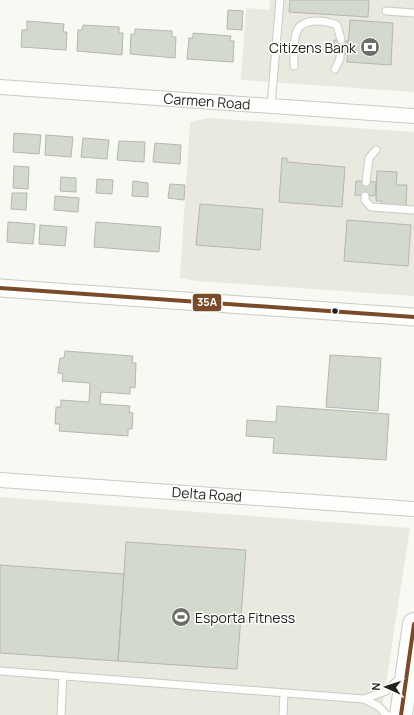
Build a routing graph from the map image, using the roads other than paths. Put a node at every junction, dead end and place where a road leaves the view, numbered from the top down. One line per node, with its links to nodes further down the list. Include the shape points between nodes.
1 (280, 0): 9 (lane)
2 (386, 11): 3 (lane)
3 (414, 14)
4 (341, 40): 6 (lane, via 337,24 315,21 306,23 299,27 296,34)
5 (340, 54): 7 (lane)
6 (294, 66)
7 (335, 69)
8 (0, 87): 9 (street, Carmen Road)
9 (271, 106): 10 (street, Carmen Road)
10 (414, 116)
11 (376, 150): 12 (lane, via 369,158)
12 (366, 182)
13 (365, 196): 14 (lane, via 367,205 371,207)
14 (414, 210)
15 (0, 288): 16 (street)
16 (414, 317)
17 (0, 480): 18 (street, Delta Road)
18 (414, 509)
19 (414, 624): 20 (main road)
20 (408, 668): 24 (lane, via 386,691); 28 (main road)
21 (0, 671): 22 (lane)
22 (63, 676): 23 (lane); 25 (lane)
23 (284, 693): 24 (lane); 26 (lane)
24 (364, 699): 27 (lane, via 378,706)
25 (61, 715)
26 (283, 715)
27 (387, 715)
28 (401, 715)

